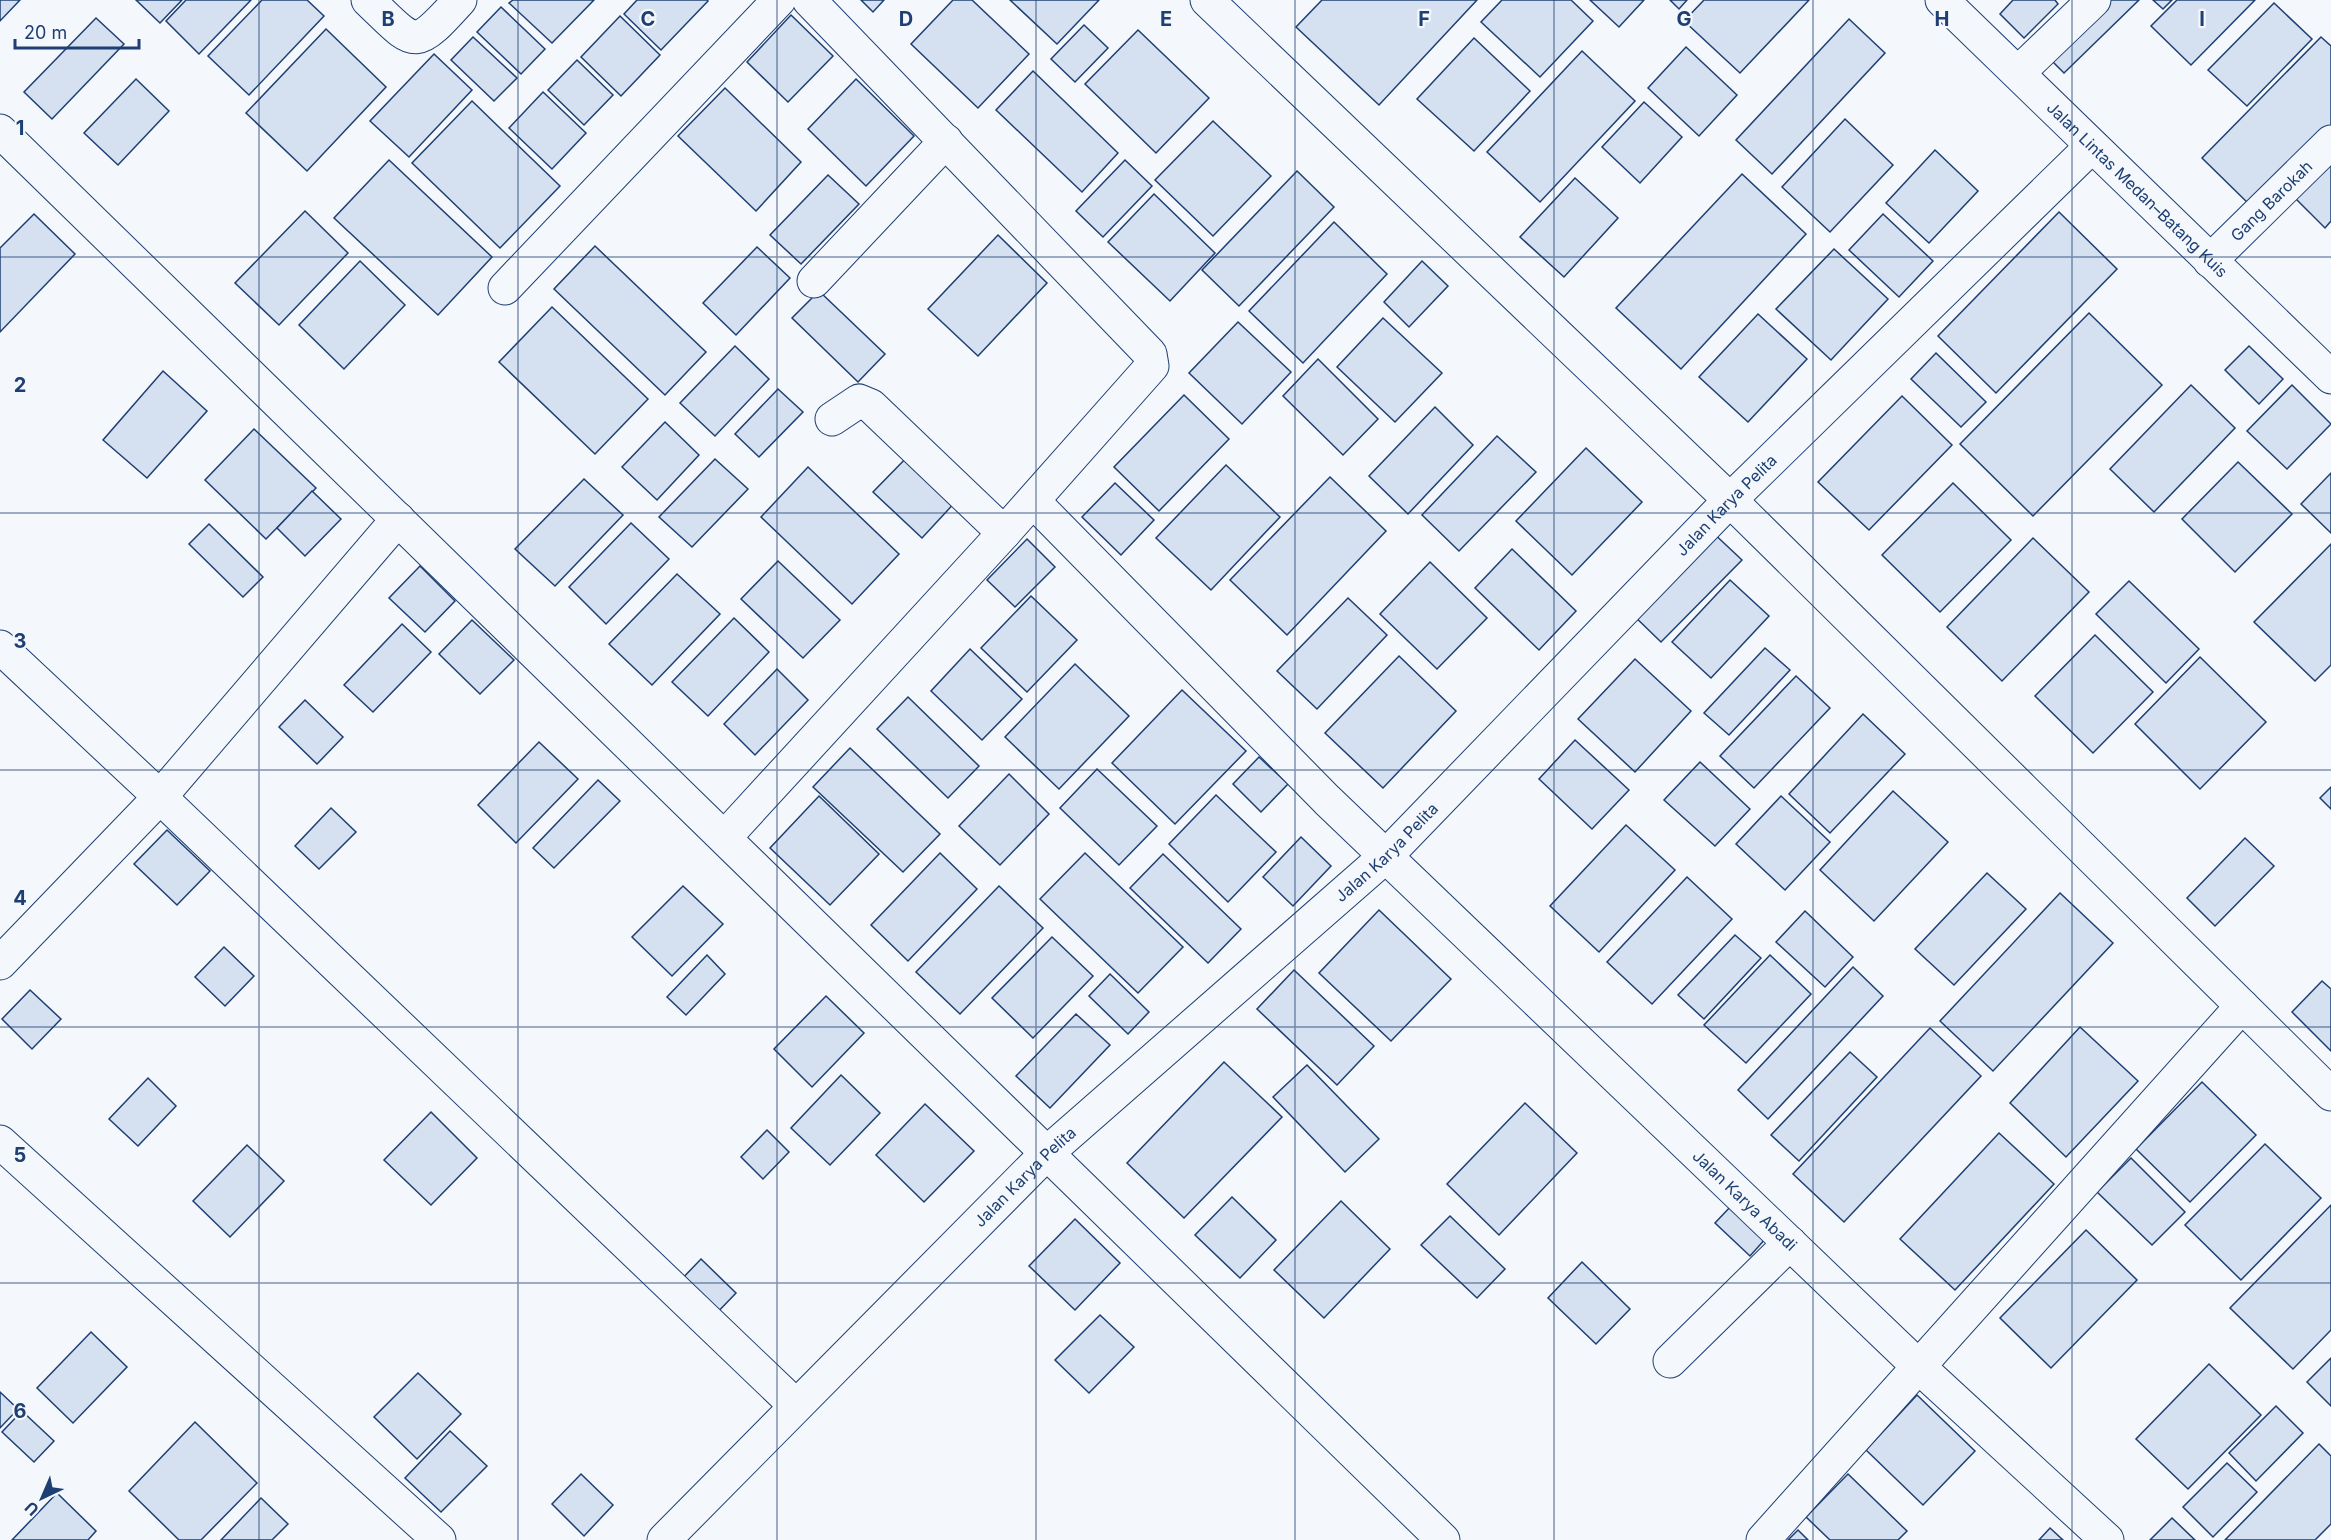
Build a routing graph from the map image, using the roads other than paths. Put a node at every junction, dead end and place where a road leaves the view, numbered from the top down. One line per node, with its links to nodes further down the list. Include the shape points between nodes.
1 (368, 0): 2 (main road, via 402,33 414,38 433,30)
2 (460, 0)
3 (780, 0): 15 (main road)
4 (809, 0): 10 (main road)
5 (1207, 0): 18 (main road)
6 (1942, 0): 8 (main road, Jalan Lintas Medan–Batang Kuis)
7 (2094, 0): 8 (main road)
8 (2018, 73): 12 (main road, Jalan Lintas Medan–Batang Kuis)
9 (0, 131): 20 (main road)
10 (946, 141): 14 (main road); 19 (main road, via 1152,357 1150,370)
11 (2331, 142): 13 (main road, Gang Barokah)
12 (2092, 146): 13 (main road, Jalan Lintas Medan–Batang Kuis); 18 (main road, Jalan Karya Pelita)
13 (2210, 261): 16 (main road, Jalan Lintas Medan–Batang Kuis)
14 (814, 281)
15 (506, 288)
16 (2331, 377)
17 (832, 419): 21 (main road, via 859,401 871,406)
18 (1730, 500): 25 (main road, Jalan Karya Pelita); 27 (main road)
19 (1033, 501): 21 (main road); 25 (main road, Jalan Karya Abadi)
20 (398, 519): 23 (main road); 24 (main road)
21 (1004, 533): 24 (main road)
22 (0, 647): 23 (main road)
23 (160, 797): 26 (main road); 34 (main road)
24 (724, 837): 30 (main road)
25 (1386, 856): 30 (main road, Jalan Karya Pelita); 31 (main road, Jalan Karya Abadi)
26 (0, 963)
27 (2242, 1006): 28 (main road); 33 (main road)
28 (2331, 1094)
29 (0, 1143): 35 (main road)
30 (1048, 1152): 34 (main road, Jalan Karya Pelita); 37 (main road)
31 (1790, 1243): 32 (main road); 33 (main road, Jalan Karya Abadi)
32 (1670, 1361)
33 (1919, 1367): 38 (main road); 39 (main road, Jalan Karya Abadi)
34 (796, 1406): 36 (main road, Jalan Karya Pelita)
35 (439, 1540)
36 (664, 1540)
37 (1443, 1540)
38 (1763, 1540)
39 (2107, 1540)

